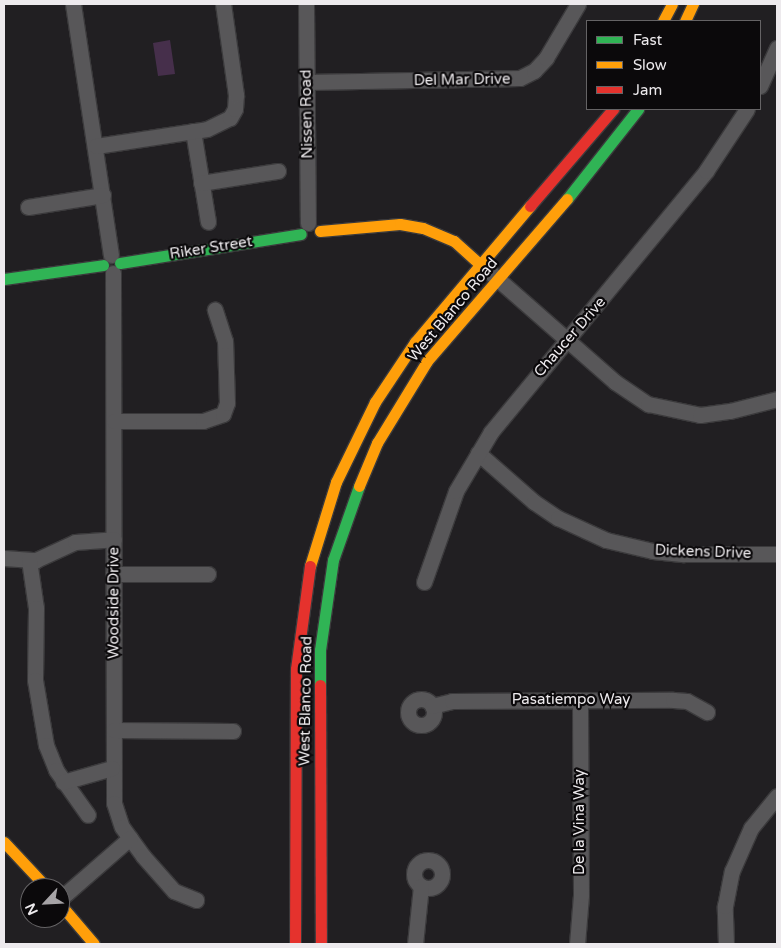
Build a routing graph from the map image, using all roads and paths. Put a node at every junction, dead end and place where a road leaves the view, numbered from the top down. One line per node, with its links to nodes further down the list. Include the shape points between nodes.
1 (73, 4): 16 (street, Woodside Drive)
2 (223, 4): 15 (street, via 234,74 235,109 222,124)
3 (306, 4): 10 (street, Nissen Road)
4 (578, 4): 10 (street, Del Mar Drive, via 546,58 534,71 520,78)
5 (672, 4): 7 (main road)
6 (693, 4): 8 (main road)
7 (664, 20)
8 (685, 20)
9 (777, 48): 11 (street)
10 (307, 82): 22 (street, Nissen Road)
11 (761, 84)
12 (612, 110): 24 (main road, West Blanco Road)
13 (637, 110): 26 (main road, West Blanco Road)
14 (746, 110): 28 (street, Chaucer Drive, via 706,171)
15 (193, 131): 16 (street); 18 (street)
16 (96, 146): 19 (street, Woodside Drive)
17 (278, 171): 18 (street)
18 (201, 183): 21 (street)
19 (103, 196): 20 (street); 23 (street, Woodside Drive)
20 (28, 207)
21 (208, 222)
22 (310, 229): 23 (main road, Riker Street); 24 (main road, Riker Street, via 400,224 423,228 454,241)
23 (112, 264): 25 (main road, Riker Street); 30 (street, Woodside Drive)
24 (481, 265): 26 (street, Riker Street); 56 (main road, West Blanco Road, via 415,342 375,402 336,482 310,566 296,669)
25 (4, 279)
26 (498, 279): 28 (street, Riker Street); 57 (main road, West Blanco Road, via 427,361 377,443 351,505 333,560 320,650)
27 (215, 310): 30 (street, via 226,341 226,403 223,414 203,421)
28 (569, 340): 29 (street, Riker Street, via 633,396 663,409 715,414); 31 (street, Chaucer Drive, via 516,400)
29 (777, 399)
30 (114, 421): 32 (street, Woodside Drive)
31 (478, 453): 33 (street, Dickens Drive, via 534,502 558,518 606,540 653,551 684,554); 38 (street, Chaucer Drive, via 454,498)
32 (114, 539): 35 (street, via 75,542); 36 (street, Woodside Drive)
33 (777, 554)
34 (4, 558): 35 (street)
35 (30, 560): 45 (street, via 35,594 38,702 49,756)
36 (113, 574): 37 (street); 42 (street, Woodside Drive)
37 (208, 574)
38 (424, 582)
39 (580, 700): 40 (street, Pasatiempo Way, via 452,701); 41 (street, Pasatiempo Way, via 687,701); 59 (street, De la Vina Way, via 581,888)
40 (432, 706)
41 (707, 712)
42 (114, 730): 43 (street); 44 (street, Woodside Drive)
43 (233, 730)
44 (112, 768): 45 (street); 48 (street, Woodside Drive, via 114,802)
45 (64, 782): 47 (street)
46 (777, 796): 60 (street, via 751,828 732,871 725,906)
47 (88, 815)
48 (130, 838): 52 (street); 53 (street, Woodside Drive, via 174,891)
49 (4, 842): 50 (main road)
50 (38, 878)
51 (421, 886): 58 (street)
52 (70, 890)
53 (196, 900)
54 (70, 916): 55 (main road)
55 (94, 944)
56 (296, 944)
57 (321, 944)
58 (415, 944)
59 (577, 944)
60 (726, 944)

